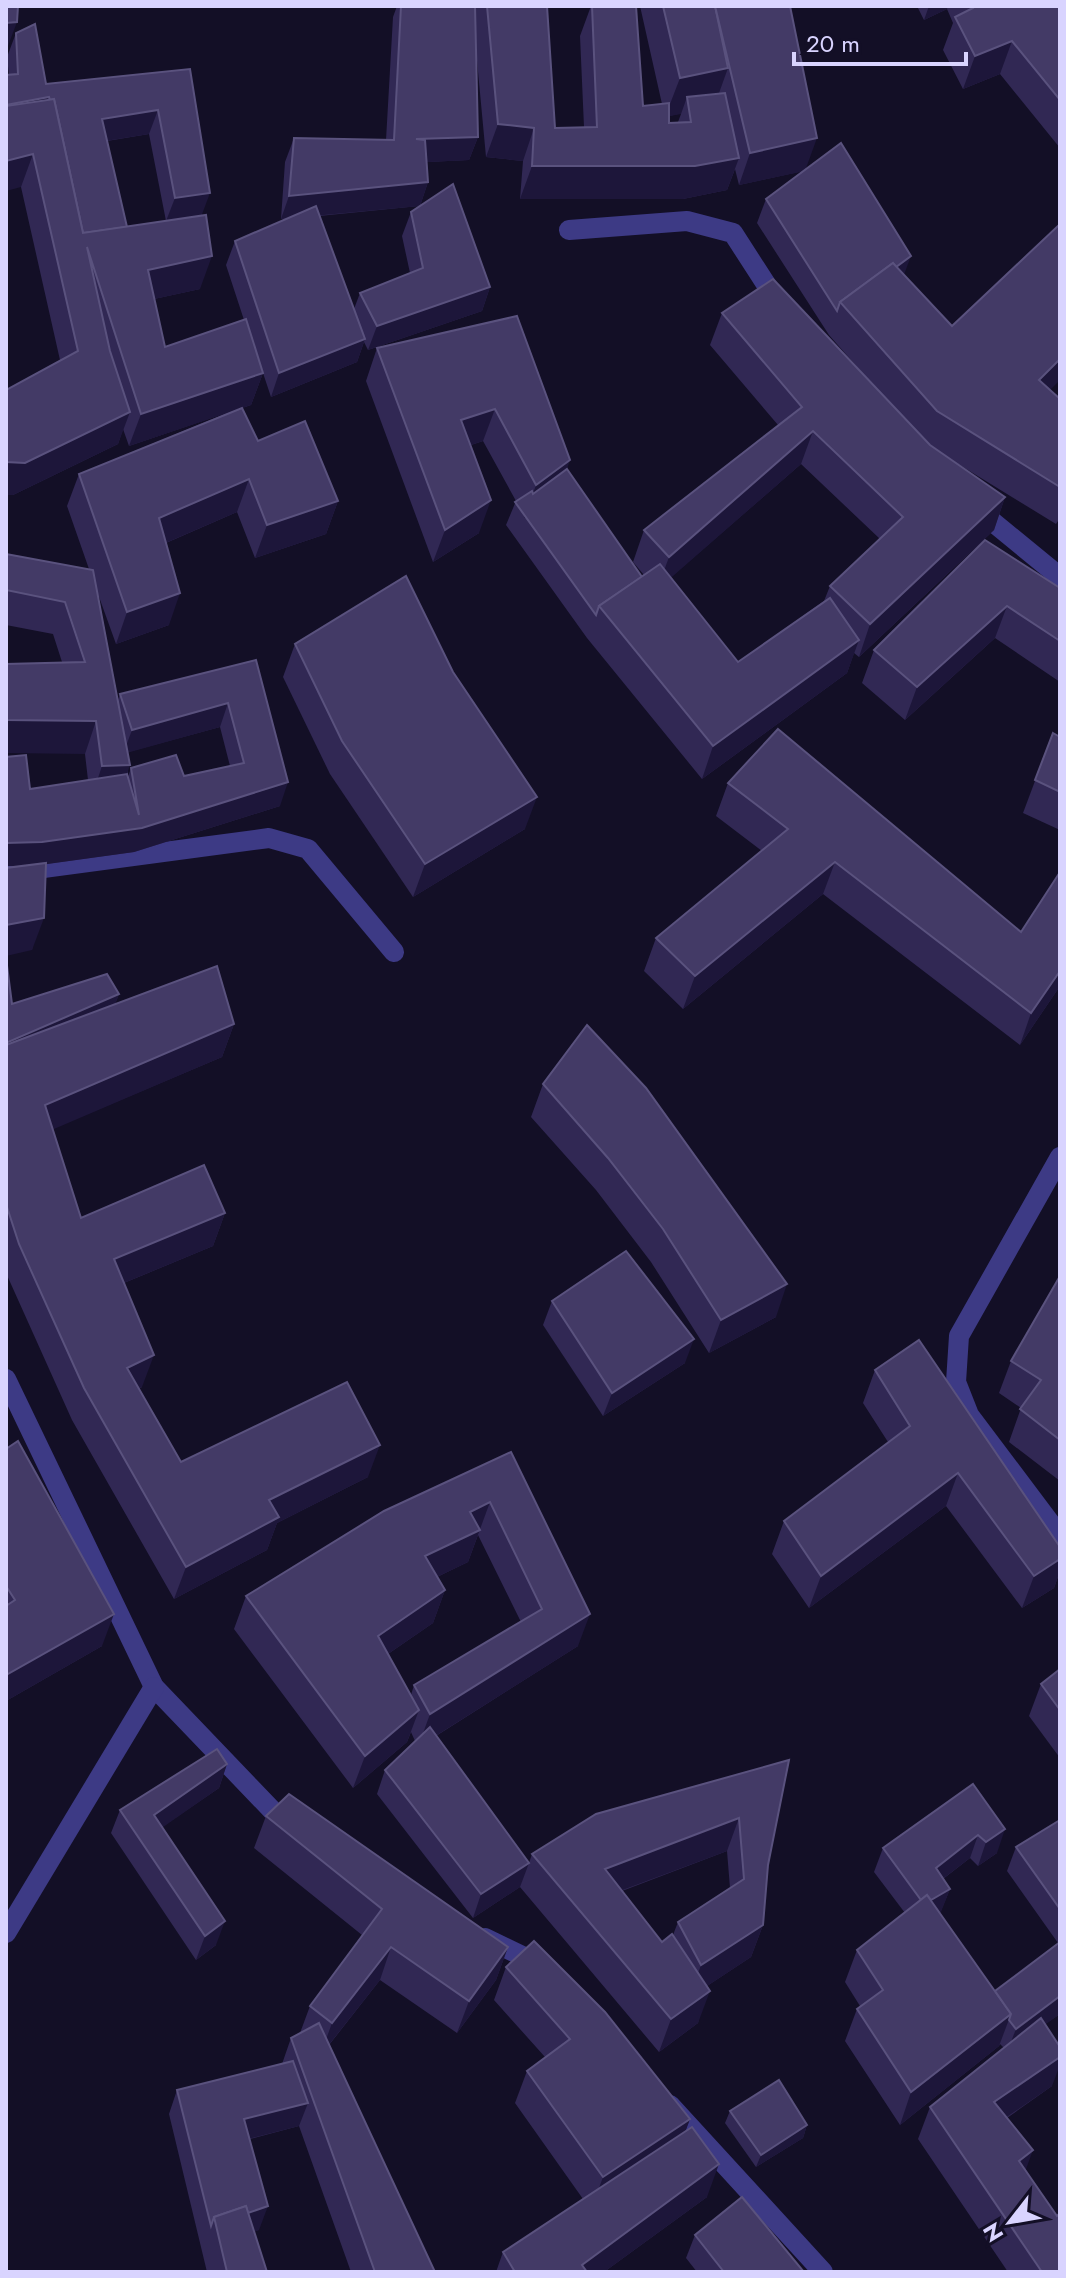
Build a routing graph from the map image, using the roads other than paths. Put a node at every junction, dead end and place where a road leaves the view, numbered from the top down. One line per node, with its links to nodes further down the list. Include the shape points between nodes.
1 (569, 230): 2 (street, via 687,221 733,233)
2 (791, 323)
3 (958, 493): 4 (street)
4 (1060, 577)
5 (6, 873): 6 (street, via 269,838 308,849)
6 (394, 952)
7 (1060, 1157): 9 (street, via 959,1336 956,1382 969,1415)
8 (6, 1379): 10 (street)
9 (1060, 1536)
10 (154, 1687): 11 (street); 13 (street)
11 (300, 1840)
12 (461, 1926): 14 (street, via 543,1967)
13 (6, 1933)
14 (554, 1978)
15 (651, 2084): 16 (street)
16 (823, 2272)

